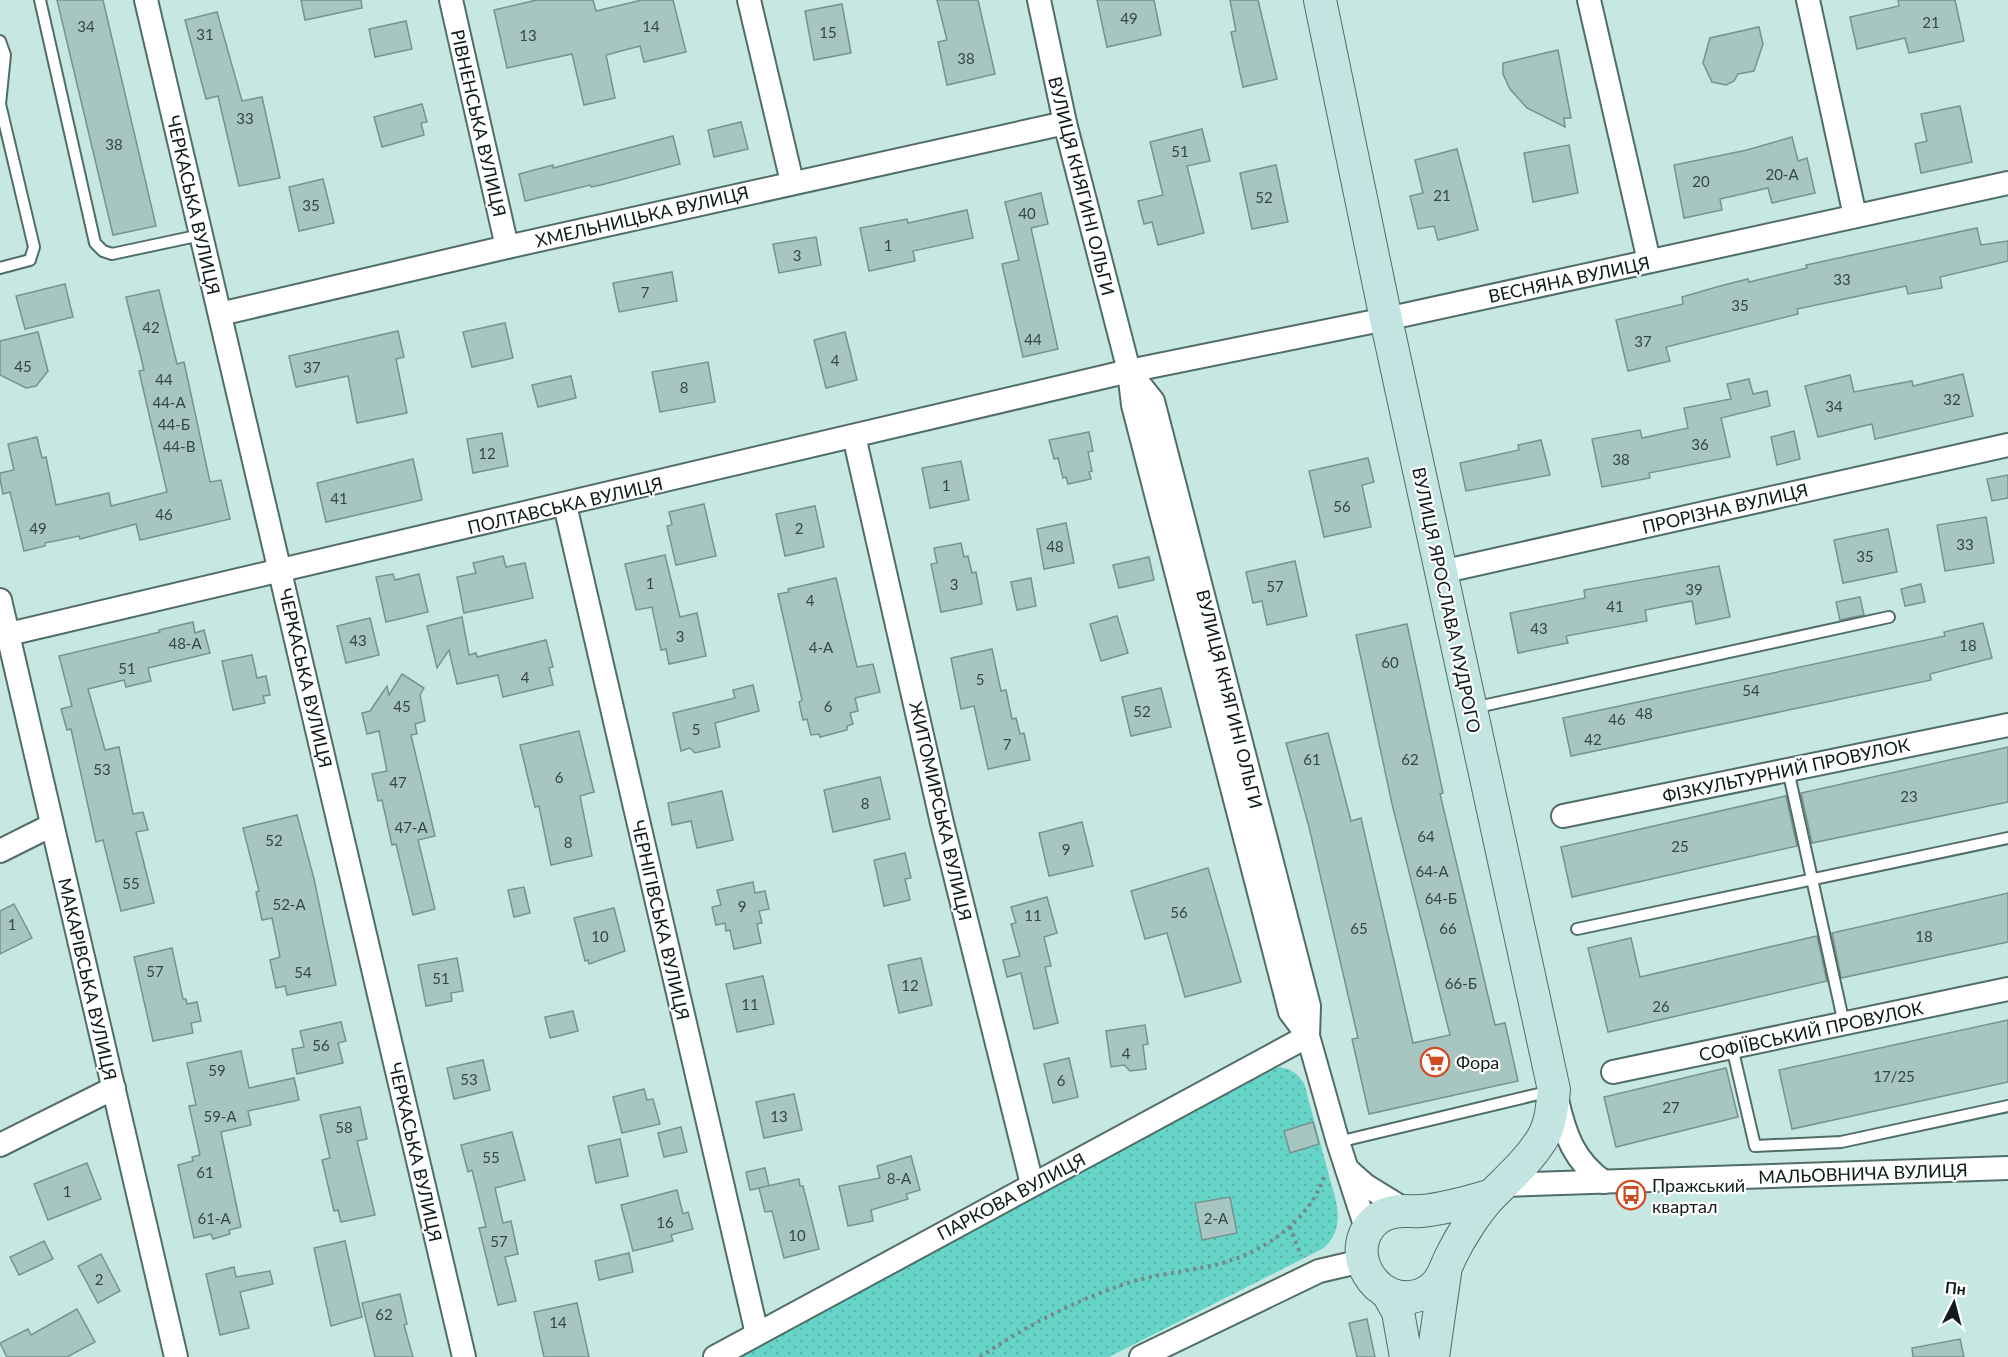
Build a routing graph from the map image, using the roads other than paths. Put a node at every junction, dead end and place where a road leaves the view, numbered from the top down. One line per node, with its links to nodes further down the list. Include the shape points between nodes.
1 (40, 0): 14 (lane, via 95,243 112,254)
2 (146, 0): 14 (street, ЧЕРКАСЬКА ВУЛИЦЯ)
3 (451, 0): 15 (street, РІВНЕНСЬКА ВУЛИЦЯ)
4 (749, 0): 11 (street)
5 (1039, 0): 10 (street, ВУЛИЦЯ КНЯГИНІ ОЛЬГИ)
6 (1320, 0): 19 (main road, ВУЛИЦЯ ЯРОСЛАВА МУДРОГО)
7 (1589, 0): 16 (street)
8 (1808, 0): 13 (street)
9 (0, 41): 17 (lane, via 5,62 0,104 34,247 30,260)
10 (1065, 123): 11 (street, ХМЕЛЬНИЦЬКА ВУЛИЦЯ); 20 (street, ВУЛИЦЯ КНЯГИНІ ОЛЬГИ)
11 (792, 182): 15 (street, ХМЕЛЬНИЦЬКА ВУЛИЦЯ)
12 (2008, 183): 13 (street, ВЕСНЯНА ВУЛИЦЯ)
13 (1855, 216): 16 (street, ВЕСНЯНА ВУЛИЦЯ)
14 (201, 235): 18 (street, ЧЕРКАСЬКА ВУЛИЦЯ)
15 (507, 247): 18 (street, ХМЕЛЬНИЦЬКА ВУЛИЦЯ)
16 (1649, 261): 19 (street, ВЕСНЯНА ВУЛИЦЯ)
17 (0, 268)
18 (220, 314): 24 (street, ЧЕРКАСЬКА ВУЛИЦЯ)
19 (1386, 319): 20 (street, ВЕСНЯНА ВУЛИЦЯ); 25 (main road, ВУЛИЦЯ ЯРОСЛАВА МУДРОГО)
20 (1129, 371): 21 (street, ПОЛТАВСЬКА ВУЛИЦЯ); 40 (street, ВУЛИЦЯ КНЯГИНІ ОЛЬГИ, via 1153,401 1309,1006)
21 (854, 436): 23 (street, ПОЛТАВСЬКА ВУЛИЦЯ); 51 (street, ЖИТОМИРСЬКА ВУЛИЦЯ, via 942,823)
22 (2008, 445): 25 (street, ПРОРІЗНА ВУЛИЦЯ)
23 (565, 505): 24 (street, ПОЛТАВСЬКА ВУЛИЦЯ); 57 (street, ЧЕРНІГІВСЬКА ВУЛИЦЯ)
24 (281, 570): 28 (street, ПОЛТАВСЬКА ВУЛИЦЯ); 59 (street, ЧЕРКАСЬКА ВУЛИЦЯ)
25 (1442, 572): 29 (main road, ВУЛИЦЯ ЯРОСЛАВА МУДРОГО)
26 (0, 600): 28 (street, МАКАРІВСЬКА ВУЛИЦЯ)
27 (1889, 617): 29 (lane)
28 (4, 635): 33 (street, МАКАРІВСЬКА ВУЛИЦЯ)
29 (1471, 709): 44 (main road, ВУЛИЦЯ ЯРОСЛАВА МУДРОГО)
30 (2008, 724): 31 (street, ФІЗКУЛЬТУРНИЙ ПРОВУЛОК)
31 (1788, 770): 32 (street, ФІЗКУЛЬТУРНИЙ ПРОВУЛОК); 36 (lane)
32 (1563, 816)
33 (52, 825): 35 (street); 43 (street, МАКАРІВСЬКА ВУЛИЦЯ)
34 (2008, 838): 36 (lane)
35 (0, 851)
36 (1813, 880): 37 (lane); 39 (lane)
37 (1577, 929)
38 (2008, 989): 39 (street, СОФІЇВСЬКИЙ ПРОВУЛОК)
39 (1844, 1024): 41 (street, СОФІЇВСЬКИЙ ПРОВУЛОК)
40 (1308, 1036): 46 (street, ВУЛИЦЯ КНЯГИНІ ОЛЬГИ); 51 (street, ПАРКОВА ВУЛИЦЯ)
41 (1732, 1047): 42 (street, СОФІЇВСЬКИЙ ПРОВУЛОК); 45 (lane, via 1755,1146 1841,1142)
42 (1613, 1072)
43 (114, 1089): 47 (street); 58 (street, МАКАРІВСЬКА ВУЛИЦЯ)
44 (1554, 1090): 46 (lane); 50 (street, via 1573,1150 1589,1171); 52 (main road, ВУЛИЦЯ ЯРОСЛАВА МУДРОГО, via 1549,1123 1542,1138)
45 (2008, 1106)
46 (1338, 1142): 49 (street, ВУЛИЦЯ КНЯГИНІ ОЛЬГИ)
47 (0, 1144)
48 (2008, 1168): 50 (street, МАЛЬОВНИЧА ВУЛИЦЯ)
49 (1336, 1171): 53 (street); 54 (street, ВУЛИЦЯ КНЯГИНІ ОЛЬГИ)
50 (1604, 1182): 52 (street, МАЛЬОВНИЧА ВУЛИЦЯ)
51 (1032, 1184): 57 (street, ПАРКОВА ВУЛИЦЯ)
52 (1498, 1190): 53 (main road); 55 (main road, ВУЛИЦЯ ЯРОСЛАВА МУДРОГО)
53 (1412, 1210): 54 (main road, via 1389,1212 1377,1219); 55 (main road, via 1433,1218 1443,1230 1449,1243)
54 (1364, 1246): 56 (main road, via 1375,1285); 61 (street)
55 (1448, 1266): 56 (main road, via 1436,1286 1423,1294 1402,1298); 63 (main road)
56 (1388, 1294): 62 (main road, via 1398,1312)
57 (757, 1334): 60 (street, ПАРКОВА ВУЛИЦЯ)
58 (176, 1357)
59 (464, 1357)
60 (715, 1357)
61 (1141, 1357)
62 (1406, 1357)
63 (1433, 1357)

